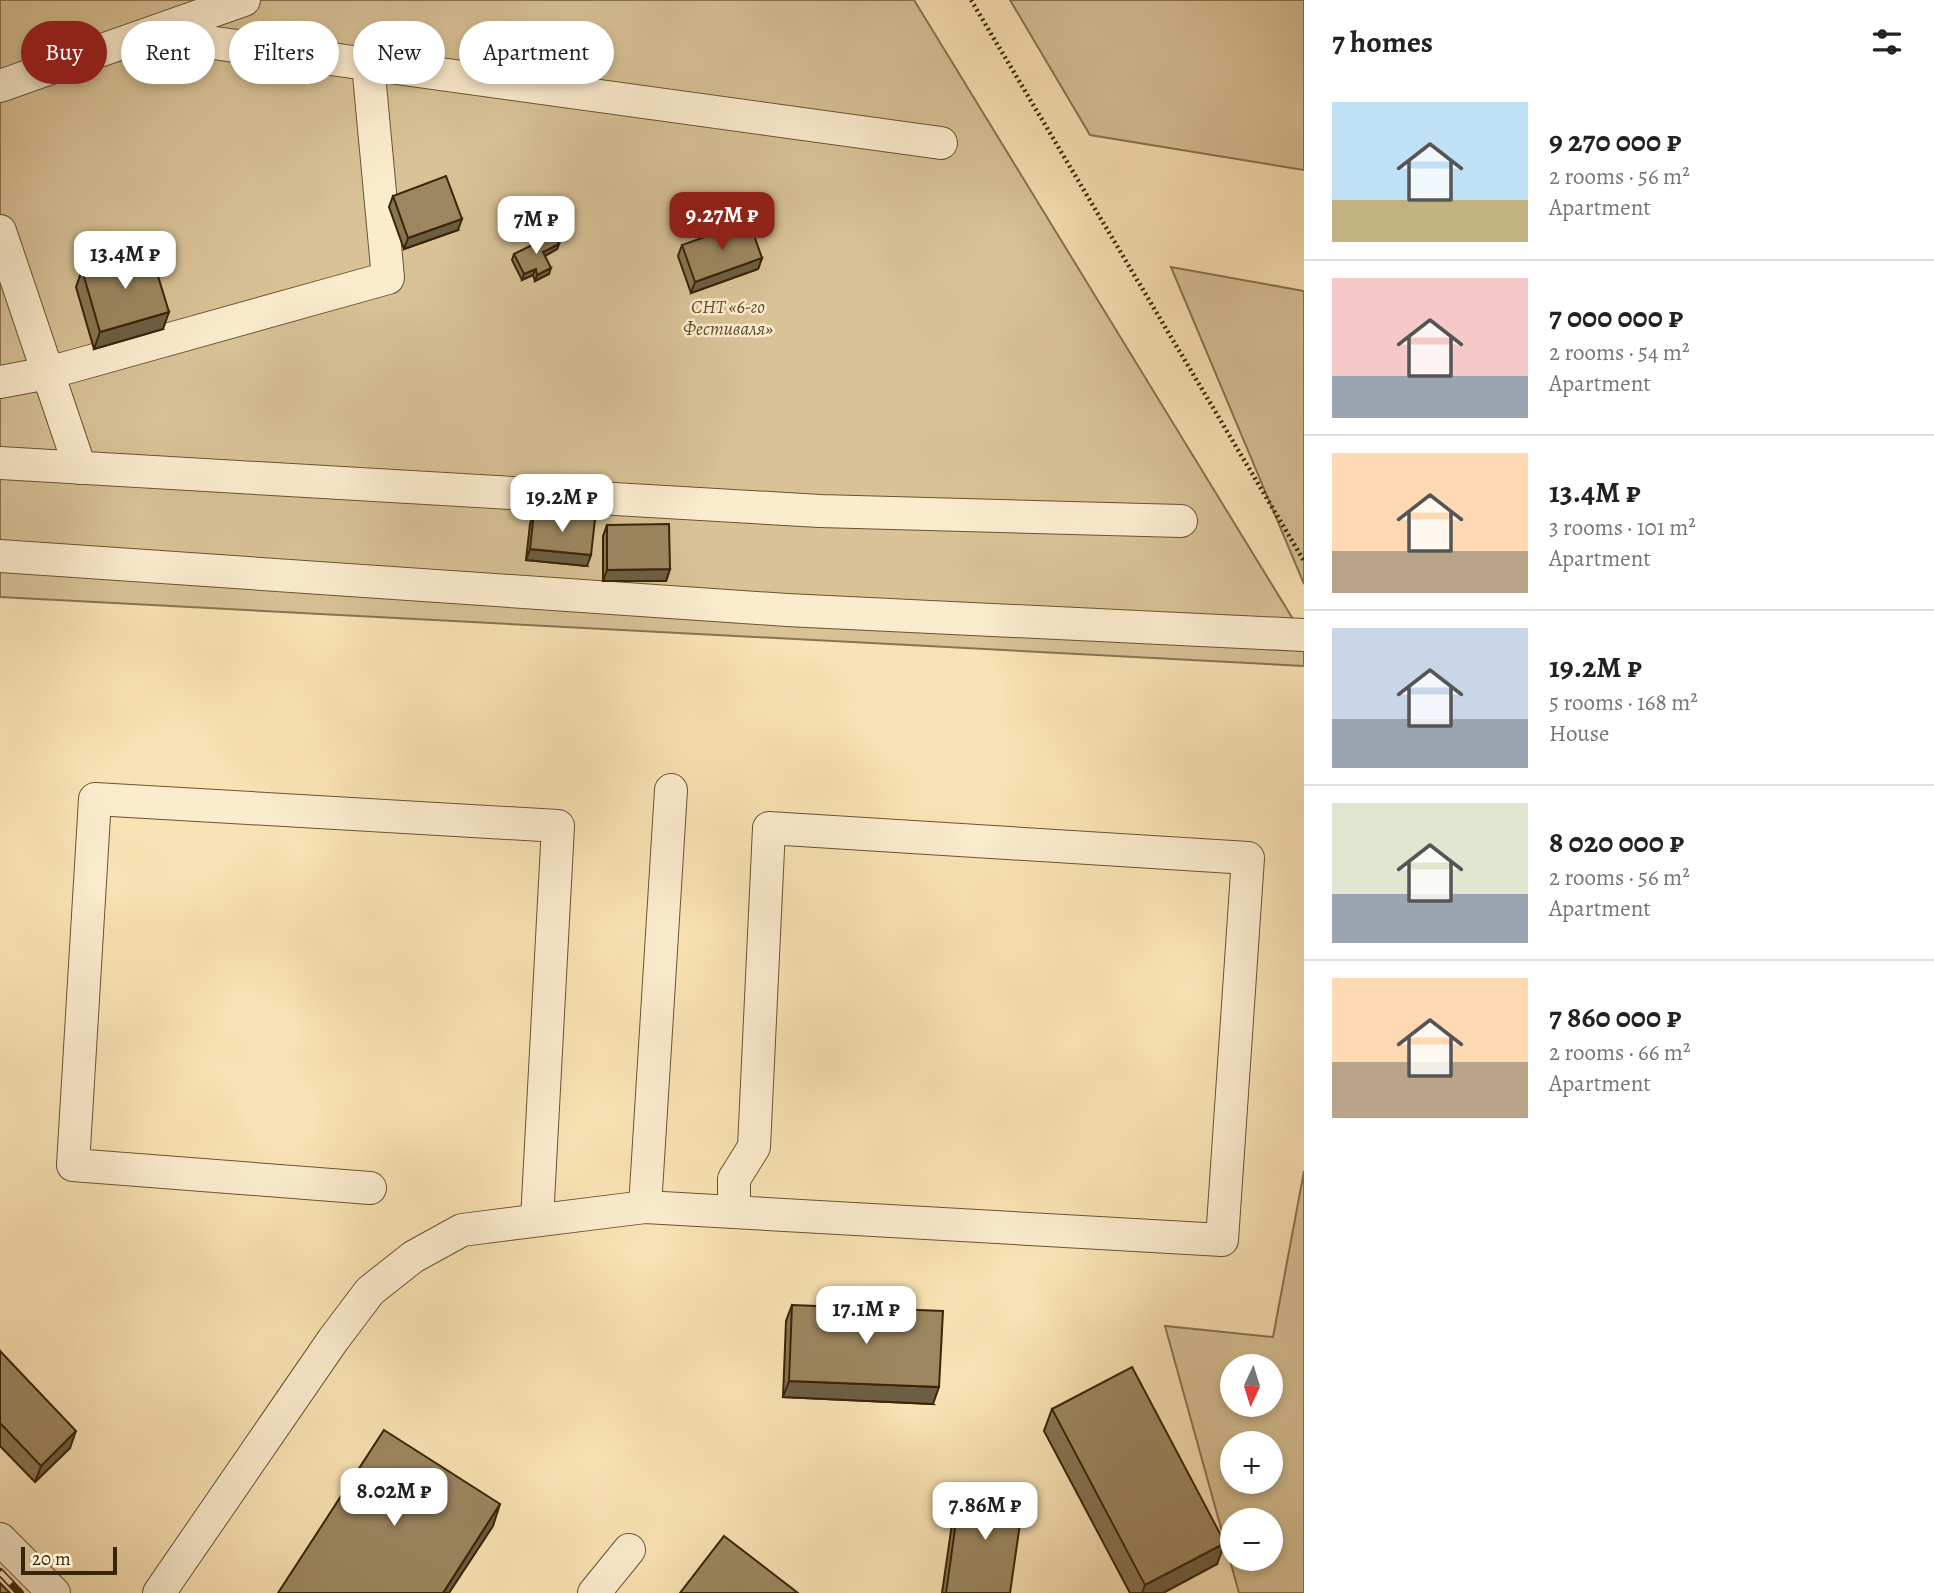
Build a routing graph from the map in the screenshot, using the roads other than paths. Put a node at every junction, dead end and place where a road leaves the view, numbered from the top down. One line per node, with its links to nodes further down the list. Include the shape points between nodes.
1 (244, 0): 2 (street)
2 (185, 21)
3 (215, 43): 5 (street)
4 (121, 44): 8 (street)
5 (353, 62)
6 (445, 75): 9 (street)
7 (370, 84): 11 (street, via 387,278)
8 (0, 86)
9 (941, 143)
10 (0, 231): 11 (street)
11 (48, 373): 12 (street); 14 (street)
12 (0, 382)
13 (0, 463): 14 (street)
14 (80, 468): 15 (street, via 820,511)
15 (1181, 521)
16 (0, 556): 17 (street, via 787,610)
17 (1304, 635)
18 (671, 790): 20 (street)
19 (370, 1188): 22 (street, via 73,1165 95,799 558,826)
20 (645, 1207): 21 (street); 22 (street)
21 (734, 1212): 21 (street, via 1222,1240 1248,858 769,828 754,1147 734,1179)
22 (537, 1220): 26 (street, via 461,1230 413,1257 370,1291 332,1339)
23 (0, 1539): 25 (street)
24 (629, 1550): 27 (street)
25 (54, 1593)
26 (159, 1593)
27 (594, 1593)

